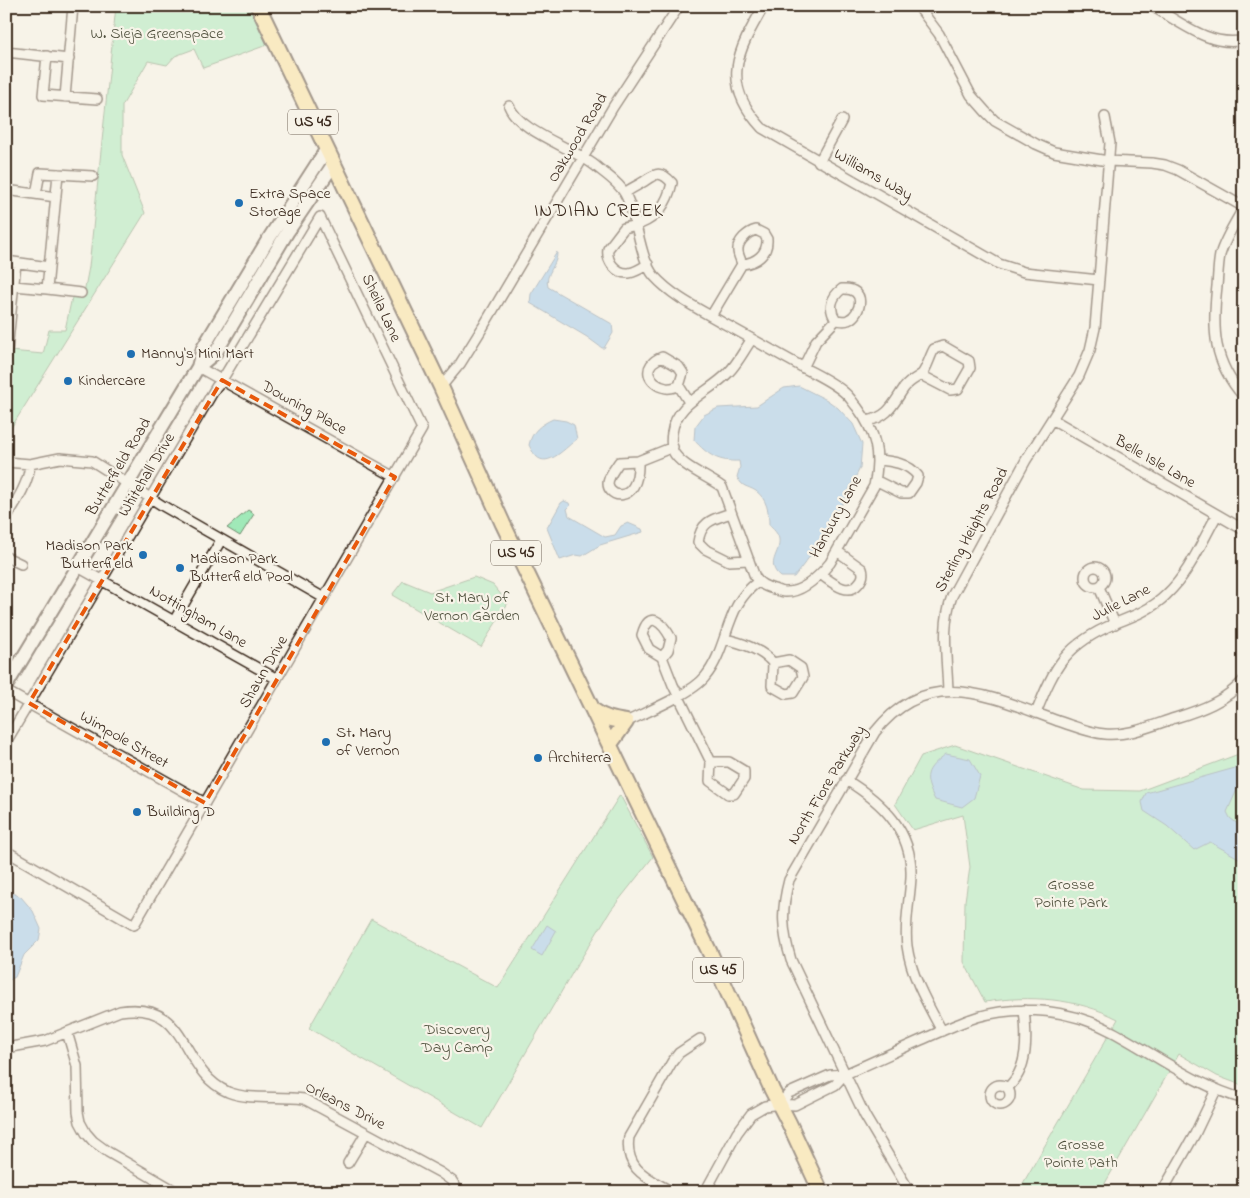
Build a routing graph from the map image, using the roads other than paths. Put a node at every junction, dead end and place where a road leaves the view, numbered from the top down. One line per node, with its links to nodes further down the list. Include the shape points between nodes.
1 (73, 6): 10 (street)
2 (258, 6): 16 (main road, US 45)
3 (678, 6): 17 (street, Oakwood Road)
4 (764, 6): 19 (street, Williams Way, via 739,56 737,83 740,97 762,128)
5 (918, 6): 18 (street, via 939,34 971,95 996,121 1054,152)
6 (1152, 6): 7 (street, via 1207,37 1220,41)
7 (1244, 40)
8 (6, 52): 9 (street)
9 (47, 56): 10 (street); 11 (street, via 43,95)
10 (69, 59): 11 (street)
11 (65, 97): 12 (street)
12 (96, 99)
13 (509, 106): 17 (street, Hanbury Lane, via 526,125)
14 (1105, 118): 18 (street, Sterling Heights Road, via 1110,143)
15 (842, 120): 19 (street)
16 (326, 150): 20 (main road, US 45); 44 (main road, Butterfield Road, via 203,348)
17 (583, 157): 24 (street, Hanbury Lane); 49 (street, Oakwood Road, via 483,327)
18 (1108, 161): 27 (street, via 1165,165); 35 (street, Sterling Heights Road)
19 (819, 162): 35 (street, Williams Way, via 999,264 1038,274)
20 (333, 165): 44 (main road, Butterfield Road, via 288,231 216,352); 49 (main road, US 45)
21 (58, 174): 22 (street); 25 (street, via 40,173); 26 (street)
22 (93, 176)
23 (6, 190): 25 (street)
24 (625, 193): 29 (street, Hanbury Lane); 29 (street, via 652,174 667,178 672,183 668,198 655,215)
25 (36, 194): 26 (street)
26 (56, 197): 34 (street)
27 (1244, 207): 50 (street, via 1220,256 1214,325 1223,365)
28 (316, 225): 47 (street, Whitehall Drive); 53 (street, Sheila Lane, via 320,217)
29 (638, 226): 32 (street, Hanbury Lane); 32 (street, via 624,228 608,249 608,260 612,266 628,273)
30 (6, 261): 31 (street)
31 (16, 263): 34 (street); 36 (street)
32 (648, 264): 39 (street, Hanbury Lane, via 653,275 678,297)
33 (742, 264): 39 (street)
34 (49, 267): 37 (street)
35 (1099, 280): 52 (street, Sterling Heights Road, via 1093,339 1079,376)
36 (14, 286): 37 (street); 42 (street)
37 (47, 289): 38 (street)
38 (81, 293)
39 (711, 316): 41 (street, Hanbury Lane)
40 (836, 320): 45 (street, via 816,341)
41 (752, 339): 45 (street, Hanbury Lane); 51 (street, via 727,374)
42 (6, 357): 43 (street)
43 (6, 361)
44 (198, 367): 47 (street, Downing Place); 62 (main road, Butterfield Road)
45 (803, 368): 54 (street, Hanbury Lane, via 846,393)
46 (921, 375): 46 (street, via 950,390 958,389 970,368 969,361 943,346 934,349); 54 (street, via 910,382 886,413)
47 (222, 380): 60 (street, Downing Place); 63 (street, Whitehall Drive)
48 (679, 386): 51 (street)
49 (441, 387): 91 (main road, US 45, via 502,524)
50 (1244, 396)
51 (689, 402): 55 (street, via 673,424)
52 (1052, 419): 65 (street, Belle Isle Lane); 88 (street, Sterling Heights Road, via 952,596 945,635)
53 (418, 420): 60 (street, Shaun Drive, via 422,429)
54 (867, 421): 56 (street, Hanbury Lane, via 875,441)
55 (673, 447): 57 (street); 64 (street, via 684,464 722,487)
56 (877, 460): 61 (street, Hanbury Lane); 61 (street, via 896,461 918,476 909,493)
57 (638, 461)
58 (6, 462): 59 (street)
59 (30, 464): 62 (street, via 60,458 84,459); 66 (street, via 22,491)
60 (394, 477): 78 (street, Shaun Drive)
61 (875, 480): 69 (street, Hanbury Lane)
62 (128, 483): 63 (street); 73 (main road, Butterfield Road)
63 (151, 498): 68 (street); 75 (street, Whitehall Drive)
64 (731, 513): 71 (street); 71 (street, via 706,524 698,542 729,561)
65 (1217, 515): 67 (street, Belle Isle Lane); 80 (street, Julie Lane, via 1167,595 1140,613)
66 (6, 518)
67 (1244, 530)
68 (221, 540): 78 (street); 79 (street)
69 (837, 551): 74 (street, Hanbury Lane); 74 (street, via 862,569 859,583 848,590)
70 (6, 557): 72 (street)
71 (750, 560): 76 (street)
72 (21, 564)
73 (78, 567): 75 (street, Nottingham Lane); 86 (main road, Butterfield Road)
74 (820, 574): 76 (street, Hanbury Lane, via 798,589 786,592)
75 (102, 580): 79 (street, Nottingham Lane); 90 (street, Whitehall Drive)
76 (758, 582): 81 (street, via 751,586 734,609)
77 (1099, 587): 80 (street)
78 (324, 598): 84 (street, Shaun Drive)
79 (174, 621): 84 (street, Nottingham Lane)
80 (1115, 624): 92 (street, Julie Lane, via 1088,636 1065,656 1048,682)
81 (724, 639): 83 (street, via 754,650); 89 (street, via 706,677 698,686)
82 (662, 657): 89 (street)
83 (773, 663)
84 (277, 679): 98 (street, Shaun Drive)
85 (1244, 680): 92 (street, North Fiore Parkway, via 1217,702 1124,734 1087,731)
86 (6, 686)
87 (6, 691): 90 (street, Wimpole Street)
88 (948, 691): 92 (street, North Fiore Parkway, via 971,692); 97 (street, North Fiore Parkway, via 913,700 894,712 875,732)
89 (679, 695): 93 (street); 96 (street)
90 (29, 703): 94 (street, Whitehall Drive); 98 (street, Wimpole Street)
91 (592, 710): 93 (main road); 95 (main road, US 45)
92 (1036, 713)
93 (626, 722): 95 (main road)
94 (6, 742)
95 (610, 744): 109 (main road, US 45)
96 (711, 762)
97 (846, 780): 101 (street, via 873,797 887,811 899,828 908,850 911,876 907,946 926,1001); 105 (street, North Fiore Parkway, via 792,875 783,912 784,939 791,960)
98 (205, 803): 99 (street, Shaun Drive, via 134,925)
99 (6, 851)
100 (1024, 1010): 101 (street, via 979,1016); 106 (street, via 1024,1058); 107 (street, via 1090,1021)
101 (942, 1031): 105 (street)
102 (67, 1032): 104 (street, Orleans Drive, via 45,1041); 110 (street, Orleans Drive, via 120,1011 151,1011 176,1029 201,1070 228,1092 241,1096 304,1099); 112 (street, via 77,1066 78,1112 86,1133 108,1152)
103 (700, 1039): 114 (street, via 679,1053 672,1062 629,1137 627,1147 636,1169)
104 (6, 1048)
105 (845, 1074): 109 (street, via 830,1075 789,1093); 109 (street, via 835,1085 795,1105); 117 (street, North Fiore Parkway)
106 (1007, 1088)
107 (1216, 1090): 108 (street); 118 (street)
108 (1244, 1099)
109 (780, 1104): 115 (street, via 756,1110 745,1121); 116 (main road, US 45)
110 (366, 1133): 111 (street); 113 (street, Orleans Drive, via 441,1173)
111 (348, 1163)
112 (176, 1192)
113 (459, 1192)
114 (672, 1192)
115 (705, 1192)
116 (822, 1192)
117 (910, 1192)
118 (1162, 1192)

